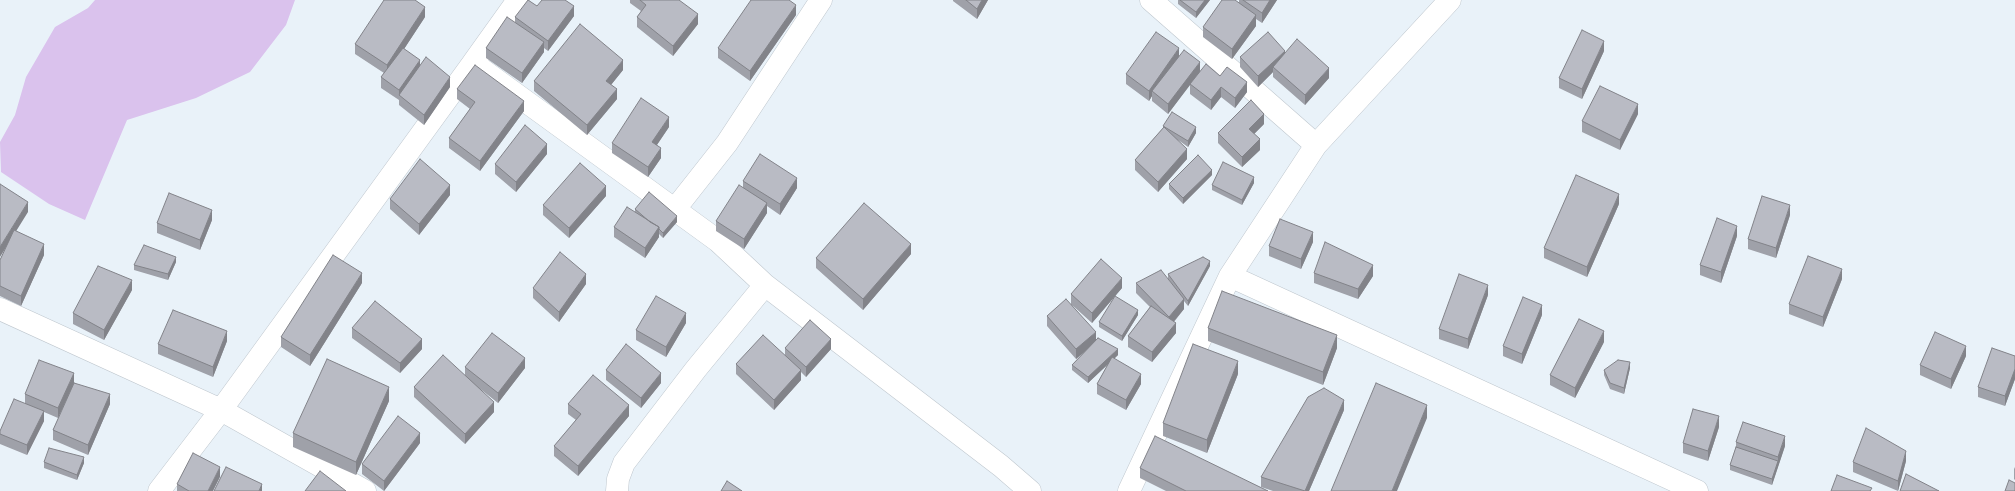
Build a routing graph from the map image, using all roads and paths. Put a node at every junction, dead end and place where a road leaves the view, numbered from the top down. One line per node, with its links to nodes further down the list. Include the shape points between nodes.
1 (518, 0): 5 (street)
2 (821, 0): 7 (street, via 727,143)
3 (1151, 0): 6 (street)
4 (1450, 0): 6 (street)
5 (473, 63): 7 (street); 11 (street)
6 (1316, 144): 8 (street)
7 (675, 209): 9 (street, via 718,241)
8 (1230, 276): 16 (street); 17 (street)
9 (765, 285): 12 (street); 15 (street, via 624,463)
10 (0, 309): 11 (street)
11 (220, 410): 13 (street); 14 (street)
12 (1019, 487)
13 (159, 491)
14 (365, 491)
15 (617, 491)
16 (1128, 491)
17 (1696, 491)

